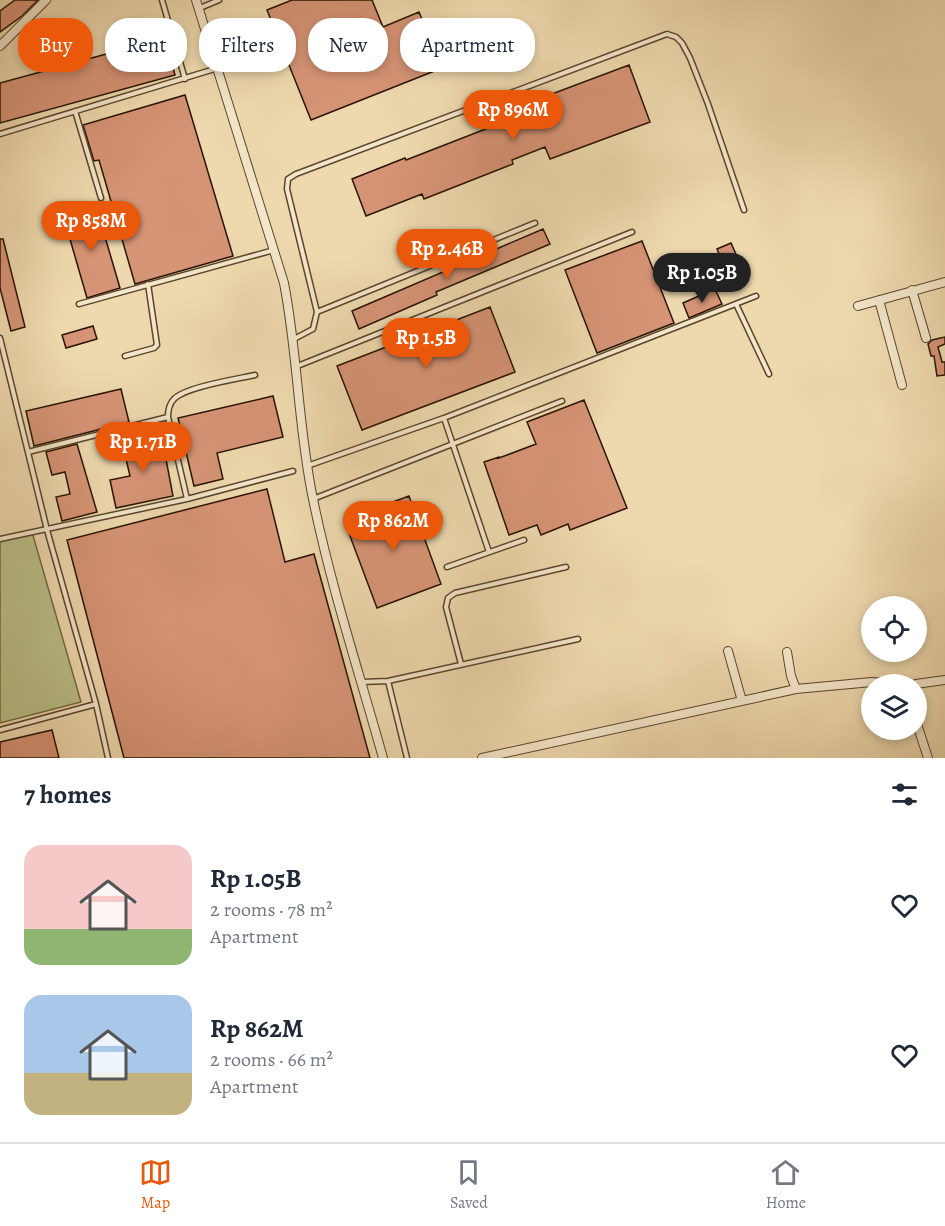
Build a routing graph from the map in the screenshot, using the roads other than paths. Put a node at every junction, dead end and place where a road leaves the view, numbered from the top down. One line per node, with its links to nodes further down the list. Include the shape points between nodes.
1 (46, 0): 7 (street)
2 (162, 0): 10 (lane)
3 (196, 0): 5 (street)
4 (219, 0): 5 (lane)
5 (199, 8): 6 (street)
6 (202, 18)
7 (0, 46)
8 (206, 72): 10 (lane)
9 (219, 72): 17 (street)
10 (185, 79): 11 (lane)
11 (75, 111): 12 (lane); 13 (lane)
12 (0, 134)
13 (101, 198)
14 (744, 210): 26 (lane, via 690,58 682,43 667,34 288,179 287,189)
15 (535, 223): 26 (lane)
16 (632, 232): 31 (lane)
17 (275, 250): 19 (lane); 29 (street)
18 (945, 282): 20 (street)
19 (148, 284): 23 (lane); 30 (lane, via 157,345)
20 (912, 290): 22 (street); 28 (street)
21 (756, 296): 24 (lane)
22 (879, 300): 25 (street); 34 (street)
23 (79, 304)
24 (736, 304): 32 (lane); 37 (lane)
25 (858, 306)
26 (317, 312): 29 (lane, via 314,329)
27 (0, 338): 39 (lane)
28 (926, 338)
29 (293, 339): 31 (street)
30 (125, 356)
31 (294, 367): 40 (street)
32 (770, 374)
33 (255, 375): 36 (lane, via 188,391 172,401)
34 (902, 385)
35 (562, 401): 38 (lane)
36 (168, 417): 39 (lane); 42 (lane)
37 (444, 418): 38 (lane); 40 (lane)
38 (452, 443): 43 (lane); 47 (lane)
39 (28, 452): 44 (lane)
40 (307, 466): 43 (street)
41 (292, 471): 42 (lane)
42 (187, 499): 44 (lane)
43 (313, 500): 56 (street)
44 (47, 530): 45 (lane); 61 (lane)
45 (0, 539)
46 (524, 540): 47 (lane)
47 (489, 552): 48 (lane)
48 (447, 567)
49 (566, 567): 53 (lane, via 455,593 448,598)
50 (578, 639): 53 (lane)
51 (728, 651): 60 (street)
52 (787, 652): 59 (street)
53 (461, 664): 55 (lane)
54 (945, 680): 57 (street)
55 (388, 681): 56 (lane); 66 (lane)
56 (361, 682): 65 (street)
57 (927, 682)
58 (861, 683): 59 (street)
59 (796, 689): 60 (street)
60 (742, 701): 67 (street)
61 (96, 704): 62 (lane); 64 (lane)
62 (0, 730)
63 (922, 740): 68 (street)
64 (108, 758)
65 (383, 758)
66 (407, 758)
67 (482, 758)
68 (928, 758)

